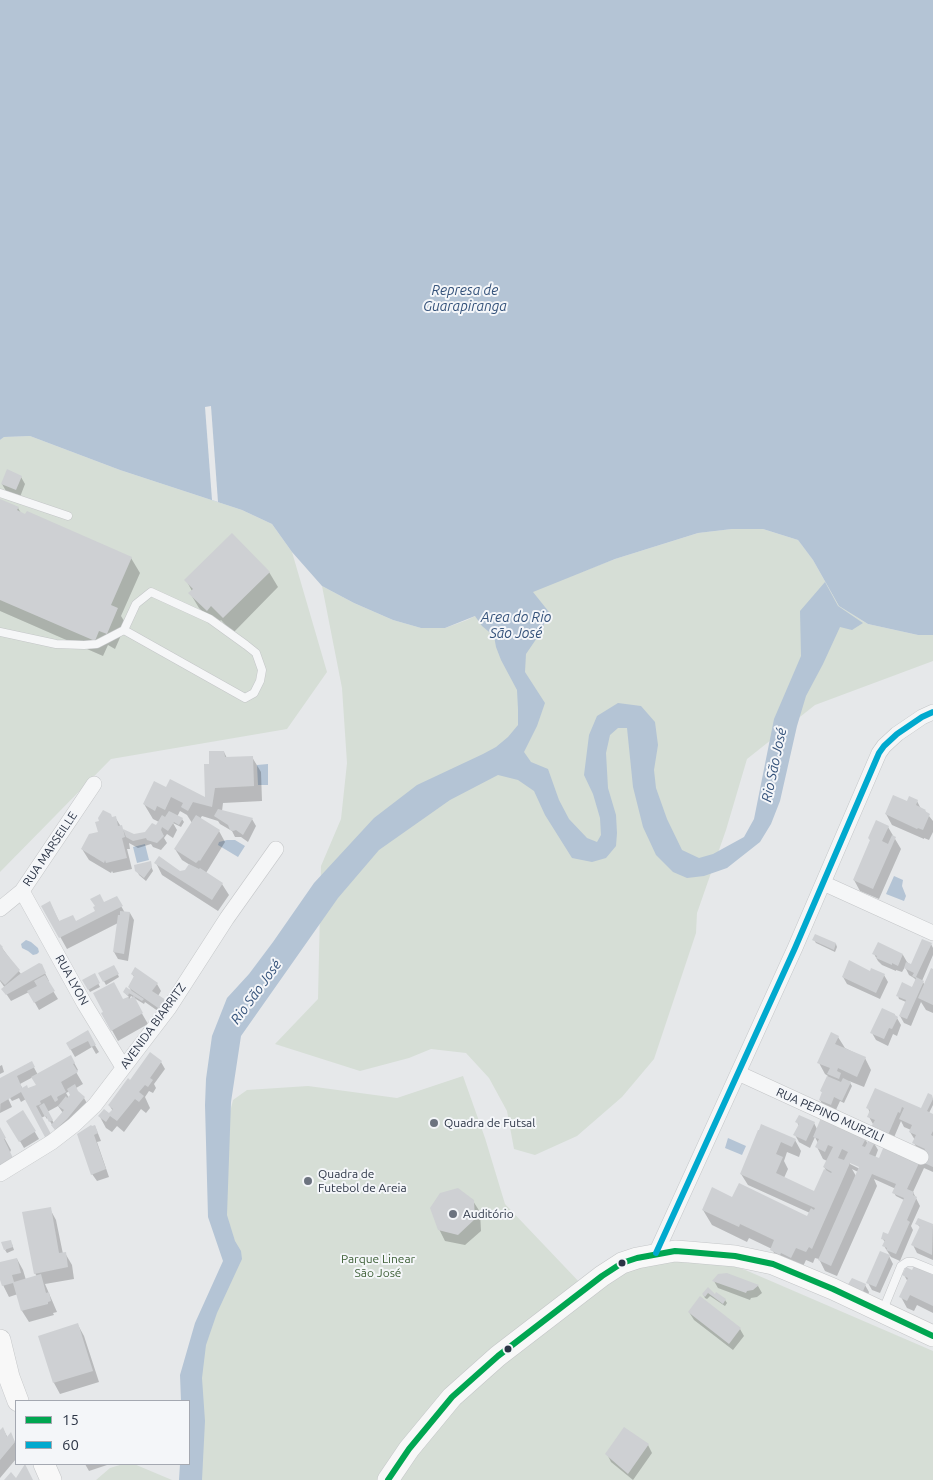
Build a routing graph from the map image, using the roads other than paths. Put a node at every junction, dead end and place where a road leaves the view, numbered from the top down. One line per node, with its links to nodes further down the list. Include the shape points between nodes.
1 (0, 493): 2 (lane)
2 (68, 516)
3 (124, 630): 3 (lane, via 136,604 151,592 210,619 256,653 262,670 260,681 254,693 244,698); 4 (lane, via 97,644 84,645 56,644)
4 (0, 632)
5 (933, 712): 8 (street, via 897,734 879,753)
6 (94, 784): 9 (street, RUA MARSEILLE)
7 (276, 850): 12 (street, AVENIDA BIARRITZ, via 169,1008)
8 (823, 884): 11 (street); 13 (street)
9 (22, 891): 10 (street, RUA MARSEILLE); 12 (street, RUA LYON)
10 (0, 909)
11 (933, 933)
12 (123, 1067): 15 (street, AVENIDA BIARRITZ, via 95,1105 74,1125)
13 (738, 1073): 14 (street, RUA PEPINO MURZILI); 16 (street)
14 (921, 1157)
15 (0, 1174)
16 (656, 1254): 18 (main road, via 675,1251 711,1253 773,1264); 25 (main road, via 618,1265 498,1356 452,1397 409,1448)
17 (933, 1270): 18 (lane, via 913,1262 902,1266)
18 (882, 1312): 19 (main road)
19 (933, 1336)
20 (0, 1340): 21 (main road)
21 (4, 1381): 22 (main road)
22 (17, 1400)
23 (44, 1465): 24 (main road)
24 (51, 1480)
25 (388, 1480)

